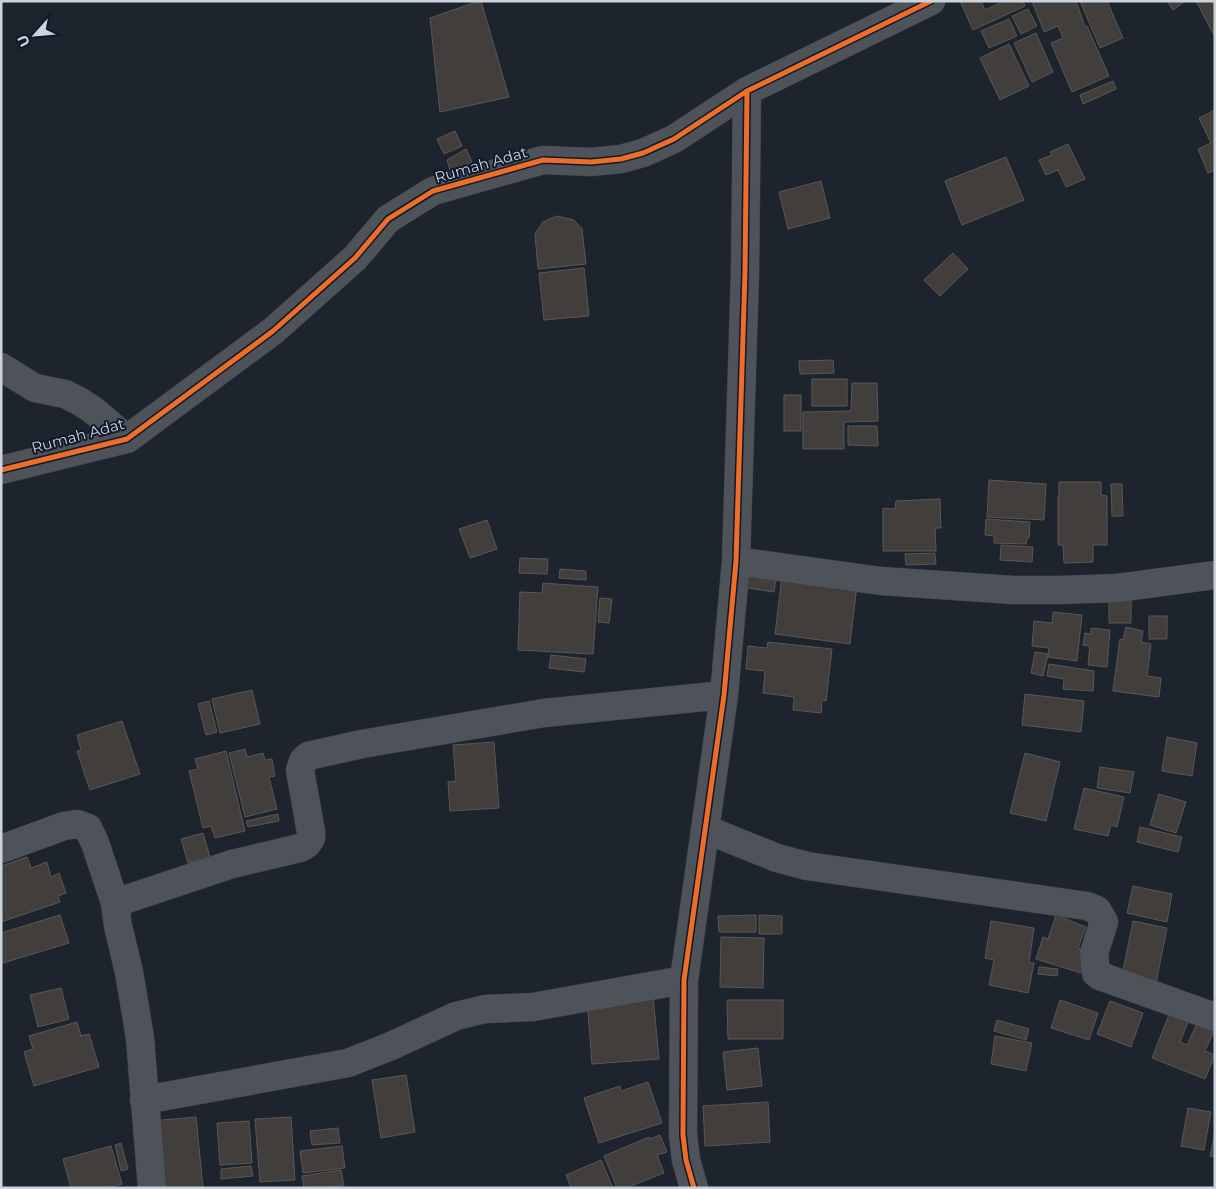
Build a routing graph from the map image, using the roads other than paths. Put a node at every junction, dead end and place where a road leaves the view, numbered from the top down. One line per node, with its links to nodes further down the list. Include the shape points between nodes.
1 (931, 1): 2 (street, Rumah Adat)
2 (747, 91): 4 (street, Rumah Adat, via 674,139 643,153 591,162 543,160 432,191 388,219 355,258 273,331); 6 (street)
3 (1, 367): 4 (street, via 36,388 65,394 79,401)
4 (127, 439): 5 (street, Rumah Adat)
5 (1, 470)
6 (736, 561): 7 (street, via 881,581 1013,590 1117,588); 8 (street)
7 (1215, 575)
8 (724, 695): 9 (street); 11 (street, via 544,713 308,756 300,770 311,832 307,844 294,851 232,864)
9 (706, 828): 12 (street); 13 (street, via 777,858 807,866 1087,906 1097,910 1104,922 1094,953 1096,973)
10 (1, 848): 11 (street, via 64,826 77,824 88,828)
11 (115, 903): 14 (street, via 140,1038)
12 (684, 980): 14 (street, via 533,1007 485,1009 456,1016 348,1063); 16 (street, via 683,1136)
13 (1215, 1017)
14 (144, 1100): 15 (street)
15 (152, 1188)
16 (694, 1188)

